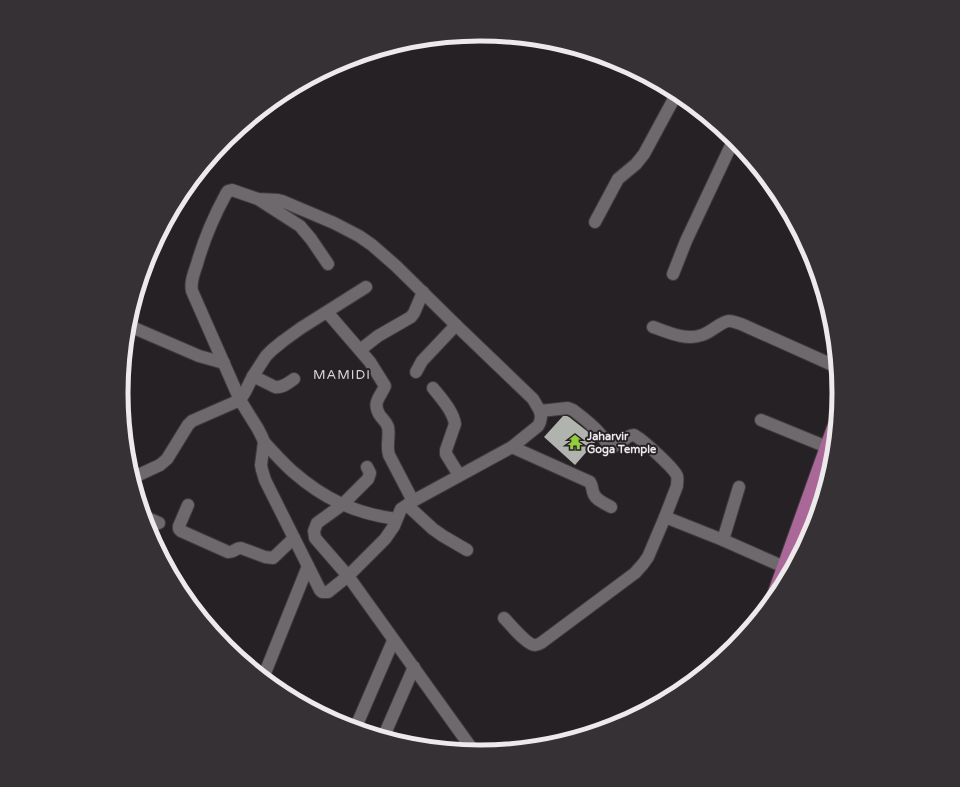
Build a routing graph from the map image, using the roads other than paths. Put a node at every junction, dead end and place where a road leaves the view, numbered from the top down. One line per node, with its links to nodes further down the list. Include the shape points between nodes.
1 (674, 99): 4 (street, via 644,154 618,179)
2 (731, 146): 6 (street)
3 (258, 199): 5 (street, via 300,226); 8 (street, via 282,201 359,236 396,266); 14 (street, via 228,191 210,224 191,283 192,291)
4 (594, 222)
5 (328, 264)
6 (673, 274)
7 (366, 287): 9 (street)
8 (422, 292): 10 (street); 13 (street, via 411,316)
9 (327, 312): 13 (street); 17 (street, via 283,340 266,356)
10 (456, 325): 16 (street, via 422,361); 21 (street, via 533,399)
11 (653, 327): 15 (street, via 674,334 696,337 728,321 741,324)
12 (134, 328): 14 (street, via 199,356)
13 (360, 350): 31 (street, via 385,386 378,397 378,414 388,428 387,449)
14 (224, 363): 20 (street)
15 (831, 364)
16 (416, 372)
17 (253, 376): 18 (street, via 279,388); 20 (street)
18 (294, 379)
19 (433, 388): 29 (street, via 454,420 446,454)
20 (240, 400): 23 (street); 28 (street, via 192,421 167,459)
21 (540, 411): 24 (street, via 538,426); 35 (street, via 568,408 573,410 612,446 618,445 631,435 637,437 677,475 677,486)
22 (761, 420): 25 (street)
23 (264, 442): 33 (street, via 292,471); 39 (street, via 261,465 265,480)
24 (512, 447): 29 (street); 34 (street, via 590,482 595,498)
25 (828, 449)
26 (826, 461): 42 (main road)
27 (367, 467): 33 (street, via 370,473 368,479)
28 (138, 475)
29 (459, 475): 31 (street)
30 (739, 487): 40 (street)
31 (410, 503): 37 (street, via 402,509); 41 (street, via 433,529)
32 (188, 505): 39 (street, via 179,529 228,552 241,548 272,558)
33 (342, 505): 37 (street); 45 (street, via 317,523 314,531 315,538)
34 (611, 507)
35 (665, 517): 40 (street); 46 (street, via 644,564 541,644 535,645 526,640)
36 (151, 519): 38 (street)
37 (396, 519): 45 (street, via 385,539)
38 (159, 523)
39 (294, 538): 43 (street)
40 (723, 540): 44 (street)
41 (467, 550)
42 (791, 558)
43 (308, 566): 45 (street, via 322,592 328,592); 49 (street)
44 (785, 569)
45 (348, 576): 47 (street)
46 (504, 618)
47 (393, 640): 48 (street); 50 (street)
48 (414, 667): 51 (street); 52 (street)
49 (265, 673)
50 (357, 723)
51 (385, 733)
52 (470, 746)

